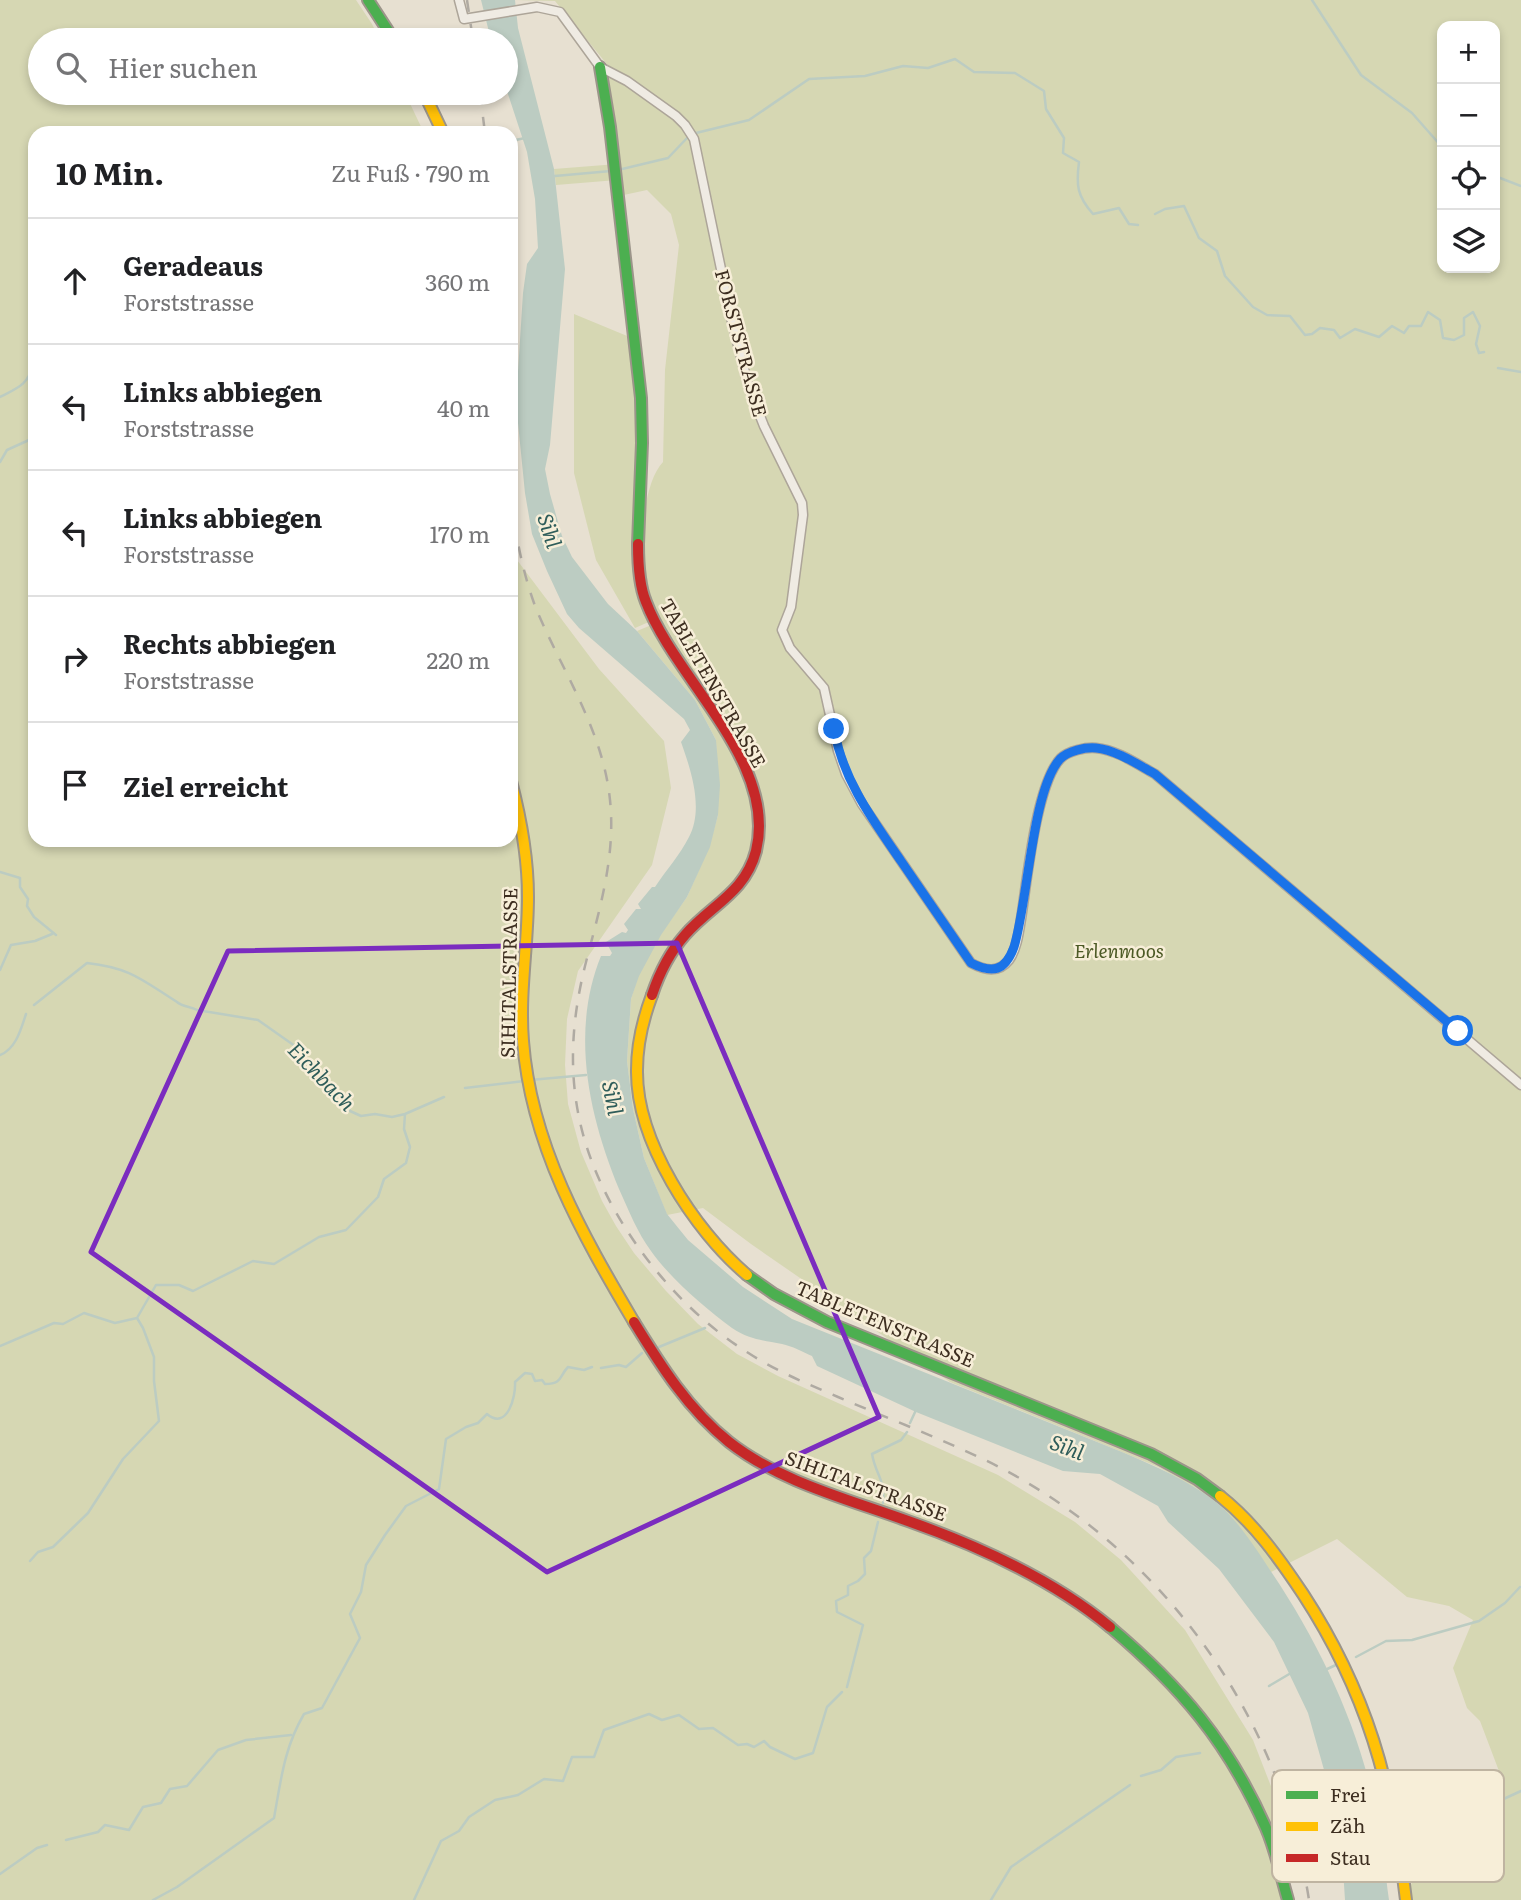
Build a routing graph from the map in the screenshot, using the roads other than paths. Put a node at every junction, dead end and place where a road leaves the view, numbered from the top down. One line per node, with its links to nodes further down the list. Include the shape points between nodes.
1 (368, 0): 3 (street)
2 (459, 0): 4 (street, FORSTSTRASSE, via 464,19 524,8 559,12)
3 (386, 28)
4 (600, 67): 8 (street, FORSTSTRASSE, via 676,116 694,139 749,388 802,503 791,607 782,630 790,648 824,688 838,751 862,804 971,963 985,970 999,969 1010,959 1049,776 1062,757 1095,748 1155,774); 9 (street, TABLETENSTRASSE, via 642,413 639,570 644,601 747,772 758,818 753,865 740,886 683,937 655,982 647,1009 638,1086 663,1162 702,1231 727,1259 770,1293 842,1328 1154,1455 1215,1492 1248,1520 1308,1603 1354,1687)
5 (430, 105): 6 (street)
6 (440, 126)
7 (518, 810): 10 (street, SIHLTALSTRASSE, via 527,870 524,1051 533,1109 556,1178 589,1245 684,1398 734,1447 778,1474 1010,1563 1073,1600 1131,1643 1193,1705 1233,1762)
8 (1521, 1085)
9 (1382, 1770)
10 (1272, 1846)
11 (1283, 1882): 13 (street, SIHLTALSTRASSE)
12 (1404, 1882): 14 (street, TABLETENSTRASSE)
13 (1288, 1900)
14 (1406, 1900)

